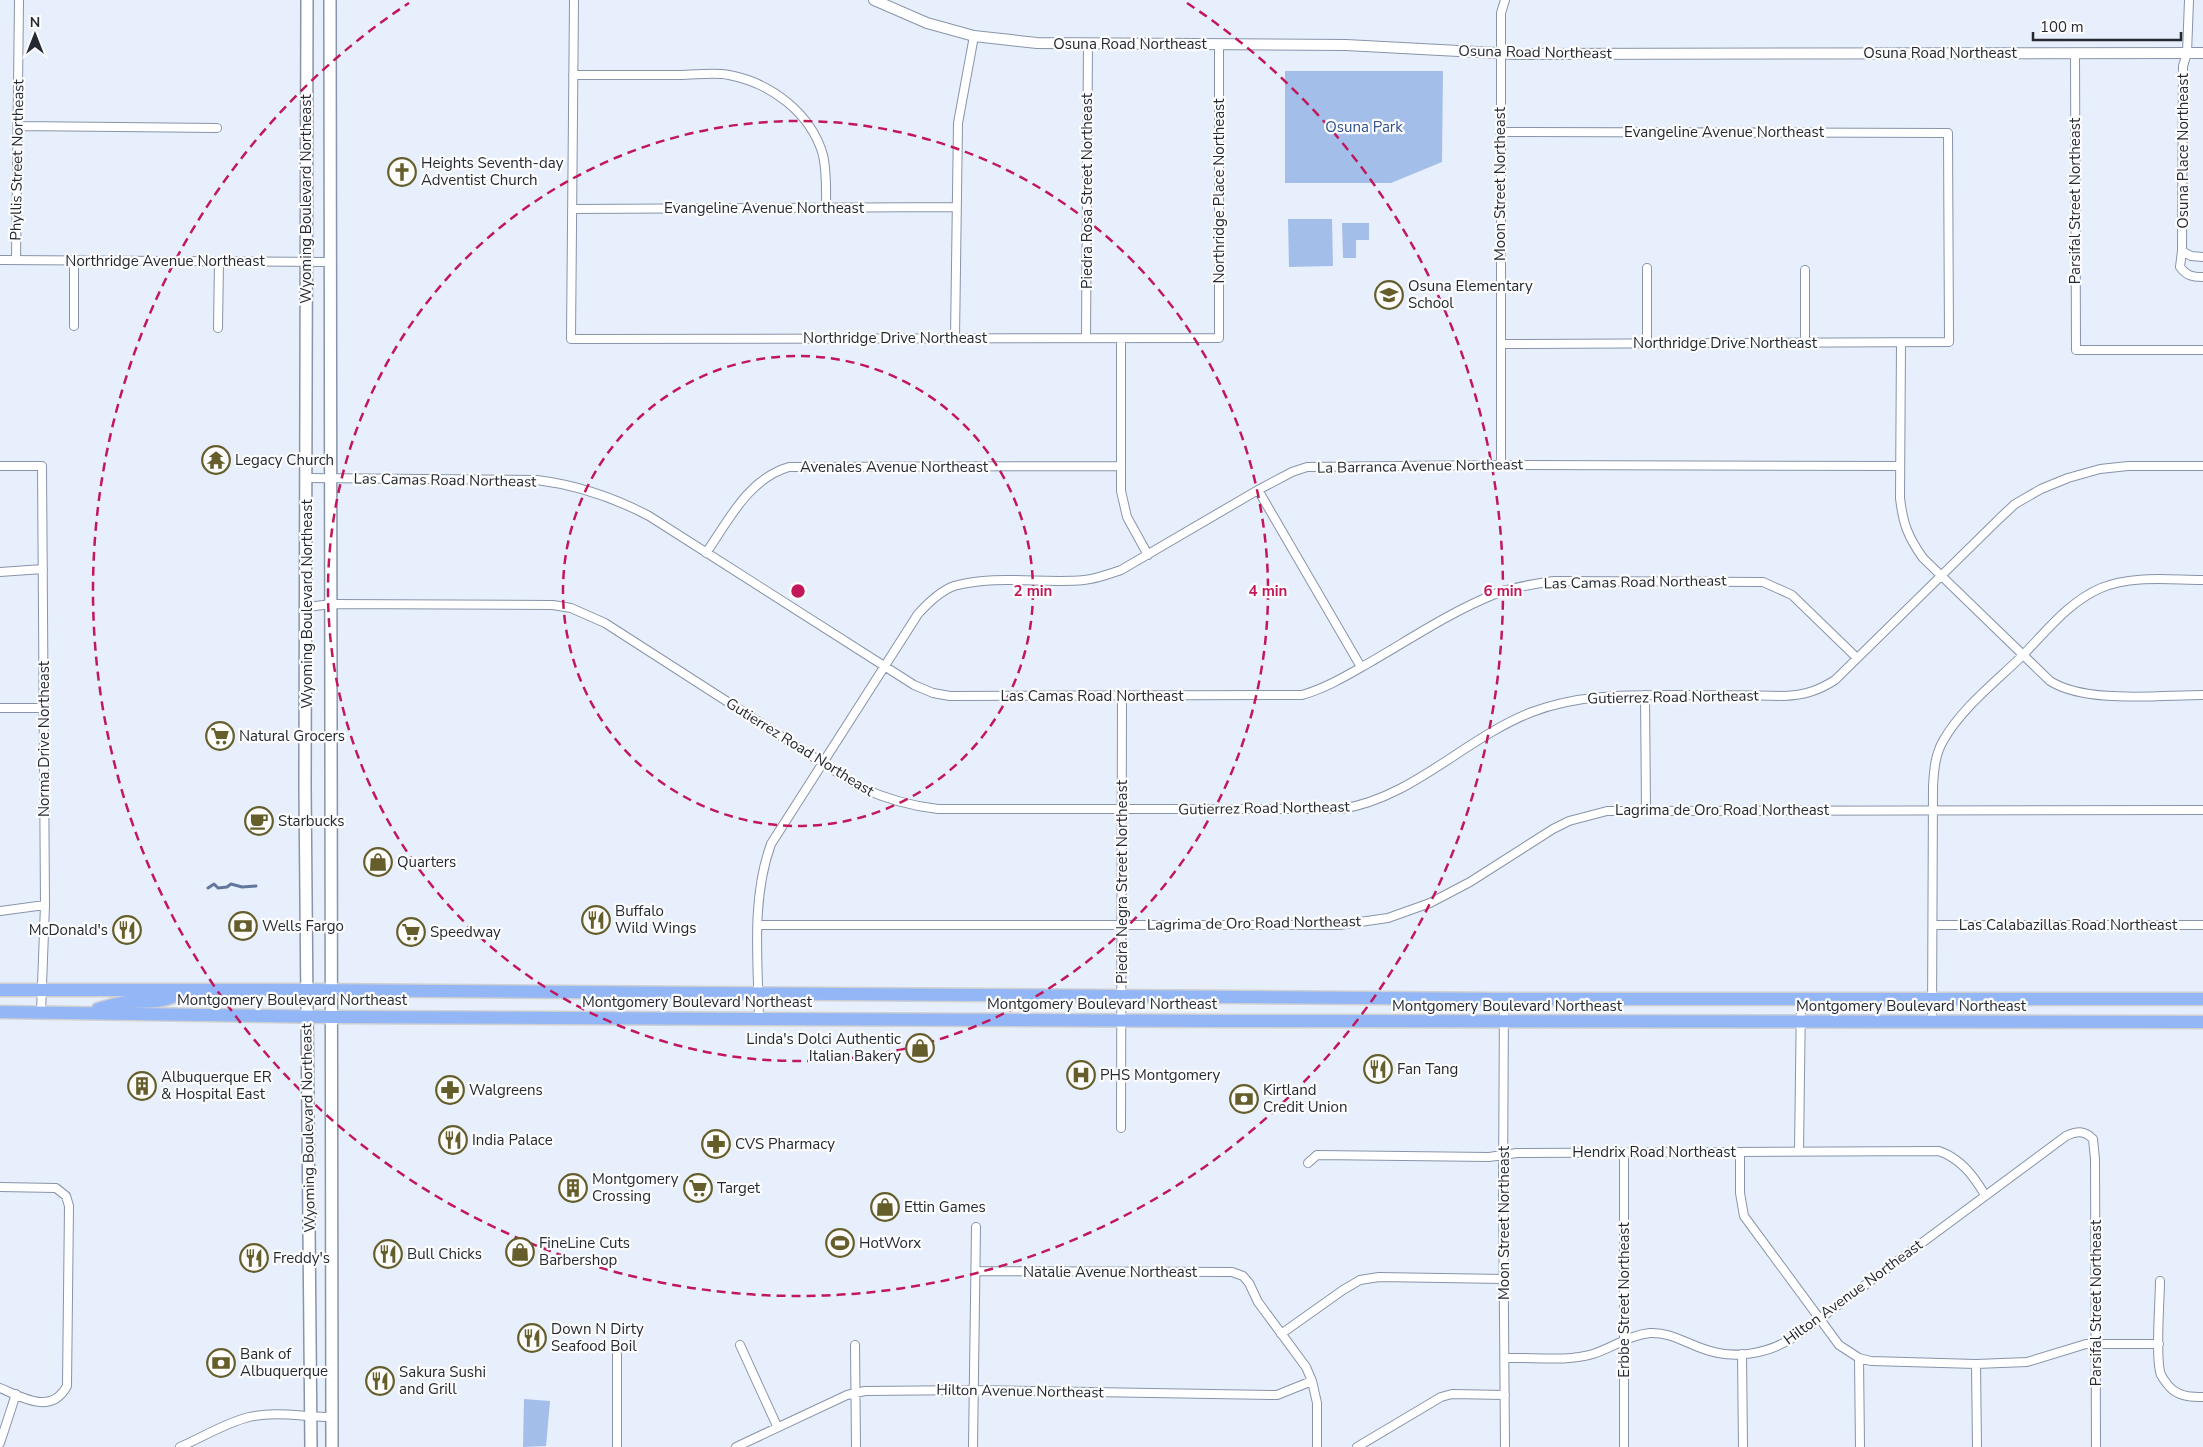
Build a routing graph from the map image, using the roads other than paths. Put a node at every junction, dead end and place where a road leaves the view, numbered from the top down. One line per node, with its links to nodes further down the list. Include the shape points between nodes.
1 (20, 0): 16 (street, Phyllis Street Northeast)
2 (307, 0): 28 (main road, Wyoming Boulevard Northeast)
3 (330, 0): 29 (main road, Wyoming Boulevard Northeast)
4 (574, 0): 15 (street)
5 (874, 0): 8 (street, Osuna Road Northeast, via 927,23)
6 (1505, 0): 14 (street, via 1501,13)
7 (2189, 0): 12 (street, Osuna Place Northeast)
8 (974, 36): 9 (street, Osuna Road Northeast, via 1037,43); 19 (street, via 958,123)
9 (1088, 44): 10 (street, Osuna Road Northeast); 36 (street, Piedra Rosa Street Northeast)
10 (1219, 44): 14 (street, Osuna Road Northeast, via 1346,45); 37 (street, Northridge Place Northeast)
11 (2075, 53): 12 (street, Osuna Road Northeast); 14 (street, Osuna Road Northeast); 44 (street, Parsifal Street Northeast, via 2076,350)
12 (2187, 53): 13 (street, Osuna Road Northeast); 22 (street, Osuna Place Northeast, via 2183,66)
13 (2203, 53)
14 (1501, 54): 18 (street, Moon Street Northeast)
15 (573, 75): 20 (street); 21 (street, via 728,75 755,82 774,92 805,121 823,155)
16 (18, 126): 17 (street); 25 (street, Phyllis Street Northeast)
17 (217, 128)
18 (1500, 132): 39 (street, Evangeline Avenue Northeast, via 1948,133); 43 (street, Moon Street Northeast)
19 (956, 207): 21 (street, Evangeline Avenue Northeast); 35 (street)
20 (572, 209): 21 (street, Evangeline Avenue Northeast); 35 (street, Northridge Drive Northeast, via 571,339)
21 (826, 209)
22 (2182, 251): 23 (street); 32 (street, Osuna Place Northeast, via 2180,266 2185,273)
23 (2203, 257)
24 (0, 260): 25 (street, Northridge Avenue Northeast)
25 (16, 260): 26 (street, Northridge Avenue Northeast)
26 (74, 261): 27 (street, Northridge Avenue Northeast); 33 (street)
27 (219, 262): 28 (street, Northridge Avenue Northeast); 34 (street)
28 (306, 262): 29 (street, Northridge Avenue Northeast); 50 (main road, Wyoming Boulevard Northeast)
29 (329, 262): 51 (main road, Wyoming Boulevard Northeast)
30 (1647, 268): 40 (street)
31 (1805, 270): 41 (street)
32 (2203, 277)
33 (74, 326)
34 (218, 328)
35 (954, 338): 36 (street, Northridge Drive Northeast)
36 (1086, 338): 38 (street, Northridge Drive Northeast)
37 (1219, 338): 38 (street, Northridge Drive Northeast)
38 (1121, 339): 47 (street)
39 (1949, 342): 42 (street, Northridge Drive Northeast)
40 (1648, 343): 41 (street, Northridge Drive Northeast); 43 (street, Northridge Drive Northeast)
41 (1805, 343): 42 (street, Northridge Drive Northeast)
42 (1901, 343): 48 (street)
43 (1500, 344): 45 (street, Moon Street Northeast)
44 (2203, 350)
45 (1501, 465): 48 (street, La Barranca Avenue Northeast); 52 (street, La Barranca Avenue Northeast, via 1307,467)
46 (0, 466): 55 (street, Norma Drive Northeast, via 42,466)
47 (1121, 466): 53 (street, Avenales Avenue Northeast, via 789,467 757,483); 54 (street, via 1121,490 1127,517)
48 (1900, 466): 57 (street, via 1903,523 1912,542)
49 (2203, 466): 57 (street, Gutierrez Road Northeast, via 2100,469 2041,489 2015,504)
50 (307, 478): 51 (street, Las Camas Road Northeast); 60 (main road, Wyoming Boulevard Northeast)
51 (330, 478): 53 (street, Las Camas Road Northeast, via 512,478 565,484 630,506); 59 (main road, Wyoming Boulevard Northeast)
52 (1258, 490): 54 (street, La Barranca Avenue Northeast); 64 (street)
53 (706, 553): 63 (street, Las Camas Road Northeast)
54 (1148, 555): 63 (street, La Barranca Avenue Northeast, via 1121,570 1085,580 980,581 952,587 931,600 918,614)
55 (43, 569): 56 (street); 69 (street, Norma Drive Northeast)
56 (0, 572)
57 (1941, 575): 61 (street); 62 (street, Gutierrez Road Northeast)
58 (2203, 580): 61 (street, via 2141,580 2090,593 2068,609)
59 (332, 604): 60 (street, Gutierrez Road Northeast); 70 (street, Gutierrez Road Northeast, via 530,603 571,608 605,623); 85 (main road, Wyoming Boulevard Northeast)
60 (307, 608): 84 (main road, Wyoming Boulevard Northeast)
61 (2023, 655): 66 (street, via 2050,681 2079,694); 73 (street, via 1960,717 1942,743 1934,762)
62 (1857, 658): 64 (street, Las Camas Road Northeast, via 1792,595 1763,582 1578,581 1525,586 1497,593 1470,604); 65 (street, Gutierrez Road Northeast, via 1835,680 1802,695)
63 (884, 667): 67 (street, Las Camas Road Northeast, via 914,685 950,696); 70 (street, La Barranca Avenue Northeast)
64 (1361, 667): 67 (street, Las Camas Road Northeast, via 1320,690 1302,695)
65 (1646, 695): 71 (street, Gutierrez Road Northeast, via 1572,700 1532,712 1493,730 1400,789 1358,806 1323,810); 72 (street)
66 (2203, 695)
67 (1122, 697): 71 (street, Piedra Negra Street Northeast)
68 (0, 708): 69 (street)
69 (44, 708): 75 (street, Norma Drive Northeast)
70 (821, 763): 71 (street, Gutierrez Road Northeast, via 860,788 922,808); 77 (street, La Barranca Avenue Northeast, via 771,844 758,892)
71 (1122, 810): 78 (street, Piedra Negra Street Northeast)
72 (1646, 810): 73 (street, Lagrima de Oro Road Northeast); 78 (street, Lagrima de Oro Road Northeast, via 1607,811 1569,821 1450,894 1388,918 1339,925)
73 (1933, 810): 74 (street, Lagrima de Oro Road Northeast); 79 (street)
74 (2203, 810)
75 (45, 904): 76 (street); 82 (street, Norma Drive Northeast)
76 (0, 911)
77 (758, 925): 78 (street, Lagrima de Oro Road Northeast); 86 (street, La Barranca Avenue Northeast)
78 (1121, 925): 87 (street, Piedra Negra Street Northeast)
79 (1933, 925): 80 (street, Las Calabazillas Road Northeast); 89 (street)
80 (2203, 925)
81 (0, 990): 82 (main road, Montgomery Boulevard Northeast)
82 (44, 990): 83 (main road, Montgomery Boulevard Northeast); 93 (street, Norma Drive Northeast)
83 (185, 990): 84 (main road, Montgomery Boulevard Northeast); 94 (main road, via 168,1000 126,1002)
84 (306, 990): 85 (main road, Montgomery Boulevard Northeast); 95 (main road, Wyoming Boulevard Northeast)
85 (332, 991): 86 (main road, Montgomery Boulevard Northeast); 96 (main road, Wyoming Boulevard Northeast)
86 (758, 994): 87 (main road, Montgomery Boulevard Northeast); 97 (street, La Barranca Avenue Northeast)
87 (1121, 997): 88 (main road, Montgomery Boulevard Northeast); 98 (street, Piedra Negra Street Northeast)
88 (1504, 999): 91 (main road, Montgomery Boulevard Northeast); 99 (street, Moon Street Northeast)
89 (1932, 999): 90 (main road, Montgomery Boulevard Northeast); 91 (main road, Montgomery Boulevard Northeast); 101 (street)
90 (2203, 999)
91 (1801, 1000): 100 (street)
92 (0, 1012): 93 (main road, Montgomery Boulevard Northeast)
93 (41, 1012): 94 (main road, Montgomery Boulevard Northeast)
94 (78, 1014): 95 (main road, Montgomery Boulevard Northeast)
95 (307, 1016): 96 (main road, Montgomery Boulevard Northeast); 135 (main road, Wyoming Boulevard Northeast)
96 (332, 1017): 97 (main road, Montgomery Boulevard Northeast); 136 (main road, Wyoming Boulevard Northeast)
97 (759, 1018): 98 (main road, Montgomery Boulevard Northeast)
98 (1121, 1020): 99 (main road, Montgomery Boulevard Northeast); 103 (street, Piedra Negra Street Northeast)
99 (1504, 1022): 100 (main road, Montgomery Boulevard Northeast); 107 (street, Moon Street Northeast)
100 (1800, 1022): 101 (main road, Montgomery Boulevard Northeast); 104 (street)
101 (1932, 1022): 102 (main road, Montgomery Boulevard Northeast)
102 (2203, 1022)
103 (1121, 1128)
104 (1799, 1151): 106 (street, Hendrix Road Northeast); 111 (street, Hendrix Road Northeast, via 1939,1151 1964,1166)
105 (1624, 1152): 106 (street, Hendrix Road Northeast); 107 (street, Hendrix Road Northeast); 118 (street, Erbbe Street Northeast)
106 (1740, 1152): 116 (street, via 1740,1193 1744,1216)
107 (1503, 1154): 109 (street, Hendrix Road Northeast, via 1489,1157 1317,1155); 114 (street, Moon Street Northeast)
108 (2095, 1159): 111 (street, Hilton Avenue Northeast, via 2093,1139 2086,1132 2077,1132 2066,1136); 119 (street, Parsifal Street Northeast)
109 (1308, 1163)
110 (0, 1187): 132 (street, via 56,1188 66,1196 69,1206 67,1386 62,1396 52,1402 42,1403)
111 (1985, 1195): 116 (street, Hilton Avenue Northeast)
112 (976, 1227): 113 (street)
113 (976, 1271): 117 (street, Natalie Avenue Northeast, via 1232,1272 1243,1276 1249,1283); 129 (street)
114 (1504, 1279): 117 (street, via 1379,1277 1360,1280); 125 (street, Moon Street Northeast)
115 (2160, 1281): 120 (street)
116 (1819, 1318): 124 (street, Hilton Avenue Northeast, via 1786,1342 1771,1349); 126 (street, via 1838,1345)
117 (1281, 1334): 128 (street, via 1306,1367)
118 (1624, 1340): 124 (street, Hilton Avenue Northeast, via 1640,1334 1666,1334 1715,1353); 125 (street, Hilton Avenue Northeast, via 1579,1357); 149 (street, Erbbe Street Northeast)
119 (2096, 1344): 120 (street); 127 (street, via 2077,1346 2027,1362); 153 (street, Parsifal Street Northeast)
120 (2159, 1344): 134 (street, via 2161,1374 2172,1390 2188,1397)
121 (740, 1345): 137 (street)
122 (855, 1345): 131 (street)
123 (617, 1354): 143 (street)
124 (1742, 1354): 150 (street)
125 (1505, 1358): 133 (street, Moon Street Northeast)
126 (1859, 1358): 127 (street, via 1880,1362); 151 (street)
127 (1976, 1364): 152 (street)
128 (1312, 1381): 129 (street, Hilton Avenue Northeast, via 1277,1395); 146 (street, via 1317,1403)
129 (973, 1390): 131 (street, Hilton Avenue Northeast); 145 (street)
130 (1, 1391): 132 (street)
131 (856, 1392): 137 (street, Hilton Avenue Northeast); 144 (street)
132 (16, 1394): 138 (street)
133 (1505, 1395): 147 (street, via 1452,1394 1441,1397); 148 (street, Moon Street Northeast)
134 (2203, 1397)
135 (312, 1417): 136 (street); 140 (street, via 251,1417); 141 (main road, Wyoming Boulevard Northeast)
136 (331, 1417): 142 (main road, Wyoming Boulevard Northeast)
137 (777, 1426): 139 (street, Hilton Avenue Northeast)
138 (0, 1442)
139 (739, 1446)
140 (180, 1447)
141 (312, 1447)
142 (332, 1447)
143 (617, 1447)
144 (856, 1447)
145 (973, 1447)
146 (1317, 1447)
147 (1357, 1447)
148 (1505, 1447)
149 (1624, 1447)
150 (1743, 1447)
151 (1860, 1447)
152 (1977, 1447)
153 (2096, 1447)

